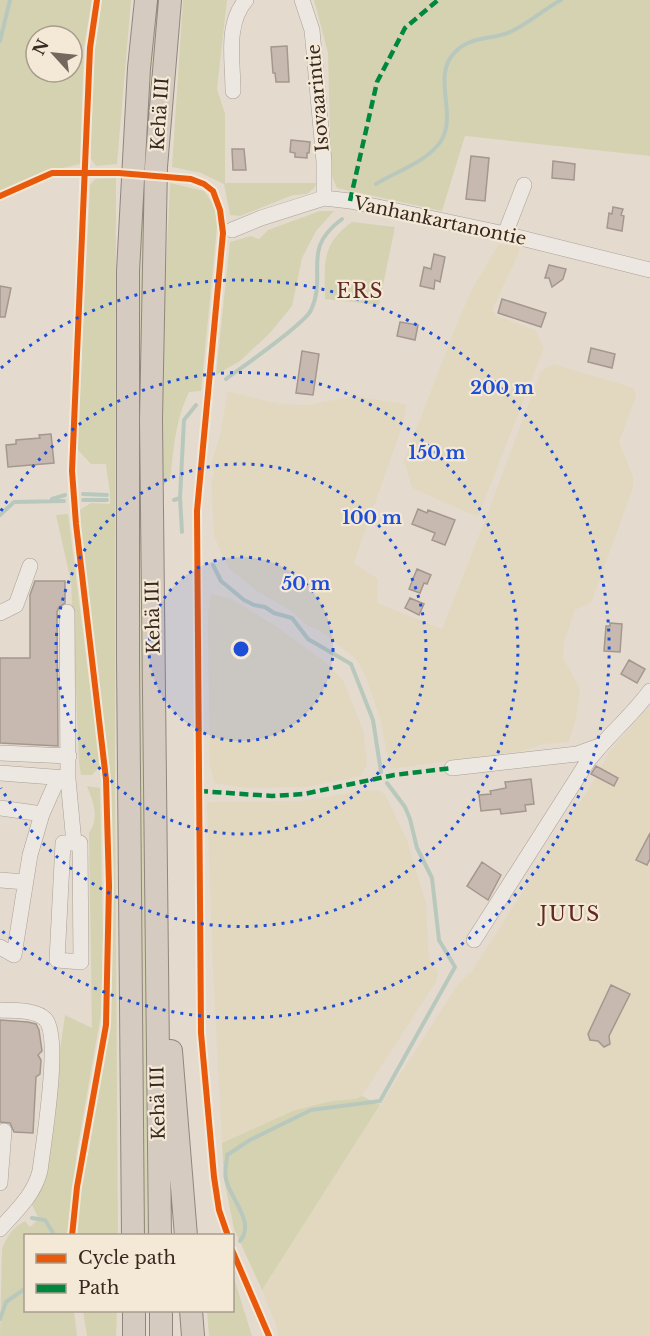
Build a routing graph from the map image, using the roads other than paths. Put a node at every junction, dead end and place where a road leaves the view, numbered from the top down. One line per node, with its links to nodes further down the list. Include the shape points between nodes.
1 (146, 0): 34 (highway, Kehä III, via 128,283)
2 (170, 0): 27 (highway, Kehä III, via 156,167 153,267)
3 (246, 0): 5 (street, via 232,25)
4 (302, 0): 7 (street, Isovaarintie, via 312,30)
5 (233, 91)
6 (524, 185): 9 (street)
7 (324, 198): 8 (street, Vanhankartanontie); 9 (street, Vanhankartanontie)
8 (232, 230)
9 (505, 234): 10 (street, Vanhankartanontie)
10 (650, 270)
11 (30, 566): 13 (street, via 16,605)
12 (67, 612): 18 (street)
13 (0, 613)
14 (650, 691): 15 (street)
15 (599, 746): 19 (street, via 577,754); 28 (street)
16 (0, 753): 17 (street)
17 (44, 755): 18 (street); 21 (street)
18 (69, 756): 21 (street)
19 (452, 768)
20 (0, 773): 21 (street)
21 (57, 778): 23 (street); 24 (street)
22 (0, 808): 23 (street)
23 (42, 814): 26 (street)
24 (74, 843): 24 (street, via 80,843 81,962 57,960 63,843)
25 (0, 880): 26 (street)
26 (26, 882): 29 (street, via 14,955)
27 (156, 940): 35 (highway, Kehä III); 36 (highway, via 170,1030)
28 (474, 940)
29 (0, 947)
30 (0, 1010): 33 (street, via 44,1017 49,1023 53,1053 37,1182)
31 (4, 1131): 32 (street)
32 (0, 1183)
33 (0, 1229)
34 (133, 1234)
35 (160, 1234)
36 (186, 1234)
37 (134, 1312): 40 (highway)
38 (161, 1312): 41 (highway)
39 (191, 1312): 42 (highway)
40 (134, 1336)
41 (161, 1336)
42 (194, 1336)

